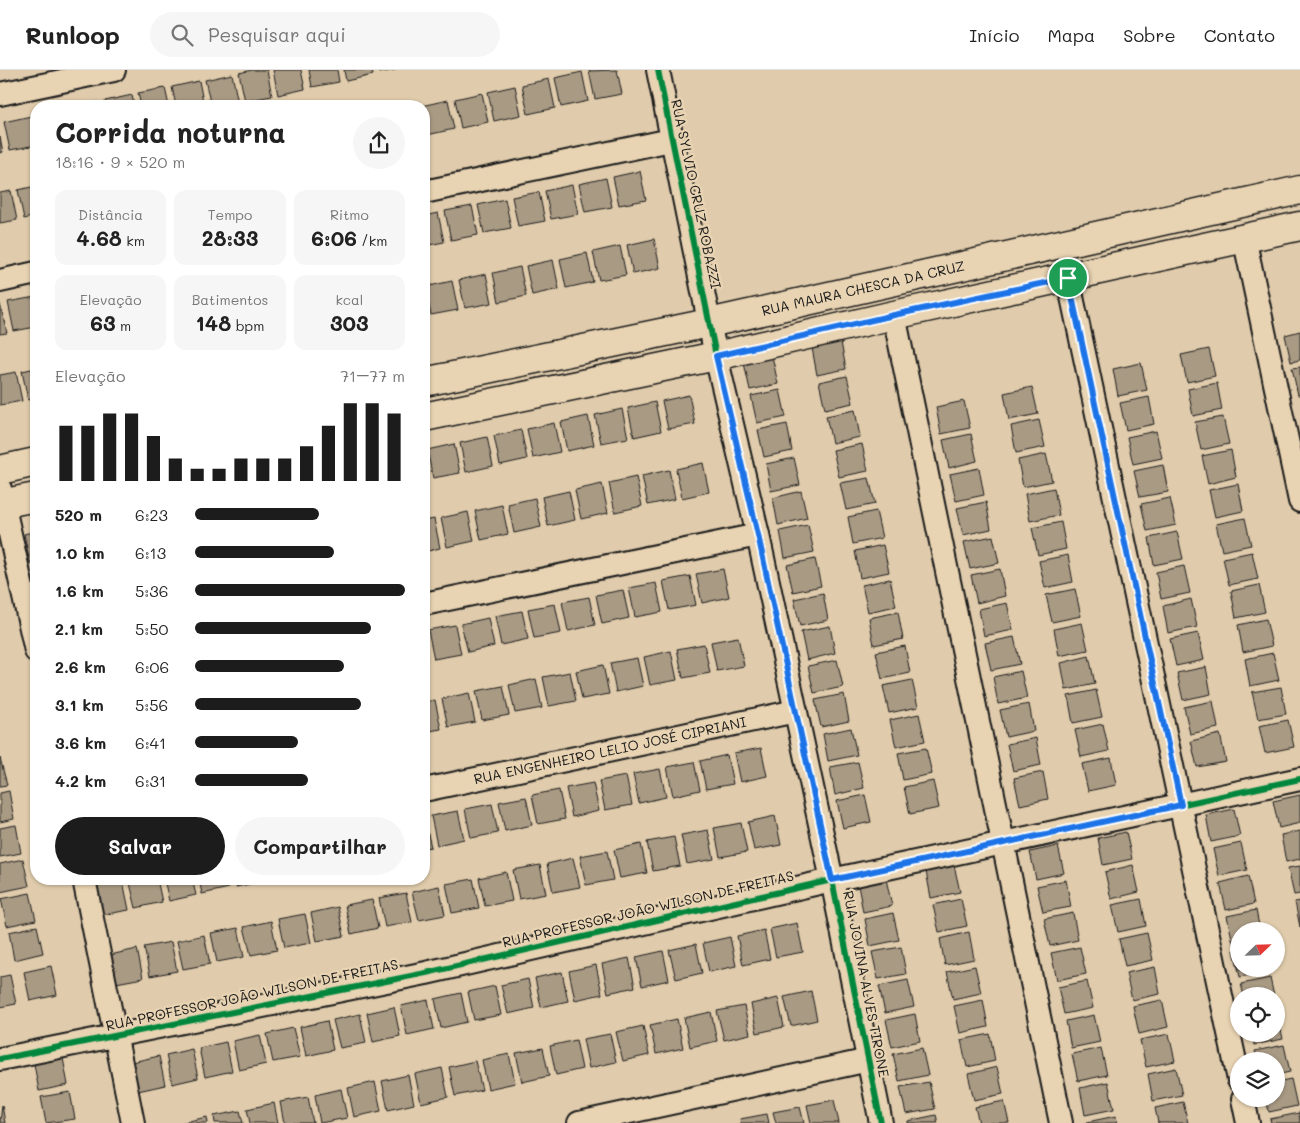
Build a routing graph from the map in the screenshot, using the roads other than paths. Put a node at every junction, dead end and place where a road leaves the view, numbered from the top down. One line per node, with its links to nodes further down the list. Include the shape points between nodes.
1 (112, 70): 3 (street)
2 (658, 70): 4 (street, RUA SYLVIO CRUZ ROBAZZI)
3 (0, 94)
4 (672, 140): 6 (street); 13 (street, RUA SYLVIO CRUZ ROBAZZI)
5 (1300, 190): 13 (street, RUA MAURA CHESCA DA CRUZ)
6 (430, 191)
7 (1300, 226): 8 (street)
8 (1244, 237): 10 (street); 21 (street)
9 (30, 274): 11 (street)
10 (1068, 278): 12 (street); 28 (street)
11 (0, 281)
12 (894, 315): 14 (street); 29 (street)
13 (710, 323): 14 (street, RUA JOVINA ALVES TIRONE); 15 (street, RUA MAURA CHESCA DA CRUZ)
14 (716, 356): 16 (street); 22 (street, RUA JOVINA ALVES TIRONE)
15 (430, 381)
16 (430, 416)
17 (30, 463): 18 (street)
18 (0, 470)
19 (30, 497): 20 (street)
20 (1, 499): 24 (street)
21 (1300, 501)
22 (758, 535): 23 (street); 25 (street, RUA JOVINA ALVES TIRONE)
23 (430, 603)
24 (30, 625)
25 (796, 711): 27 (street, RUA ENGENHEIRO LELIO JOSÉ CIPRIANI); 30 (street, RUA JOVINA ALVES TIRONE)
26 (1300, 779): 28 (street, RUA PROFESSOR JOÃO WILSON DE FREITAS)
27 (430, 789)
28 (1181, 805): 29 (street, RUA PROFESSOR JOÃO WILSON DE FREITAS); 33 (street)
29 (1002, 844): 30 (street, RUA PROFESSOR JOÃO WILSON DE FREITAS); 40 (street)
30 (832, 880): 32 (street, RUA PROFESSOR JOÃO WILSON DE FREITAS, via 426,973); 35 (street, RUA JOVINA ALVES TIRONE)
31 (85, 885): 32 (street)
32 (114, 1036): 34 (street, RUA PROFESSOR JOÃO WILSON DE FREITAS); 37 (street)
33 (1233, 1052)
34 (0, 1060)
35 (869, 1060): 38 (street); 39 (street, RUA JOVINA ALVES TIRONE)
36 (1245, 1107): 41 (street)
37 (133, 1123)
38 (579, 1123)
39 (881, 1123)
40 (1060, 1123)
41 (1248, 1123)

